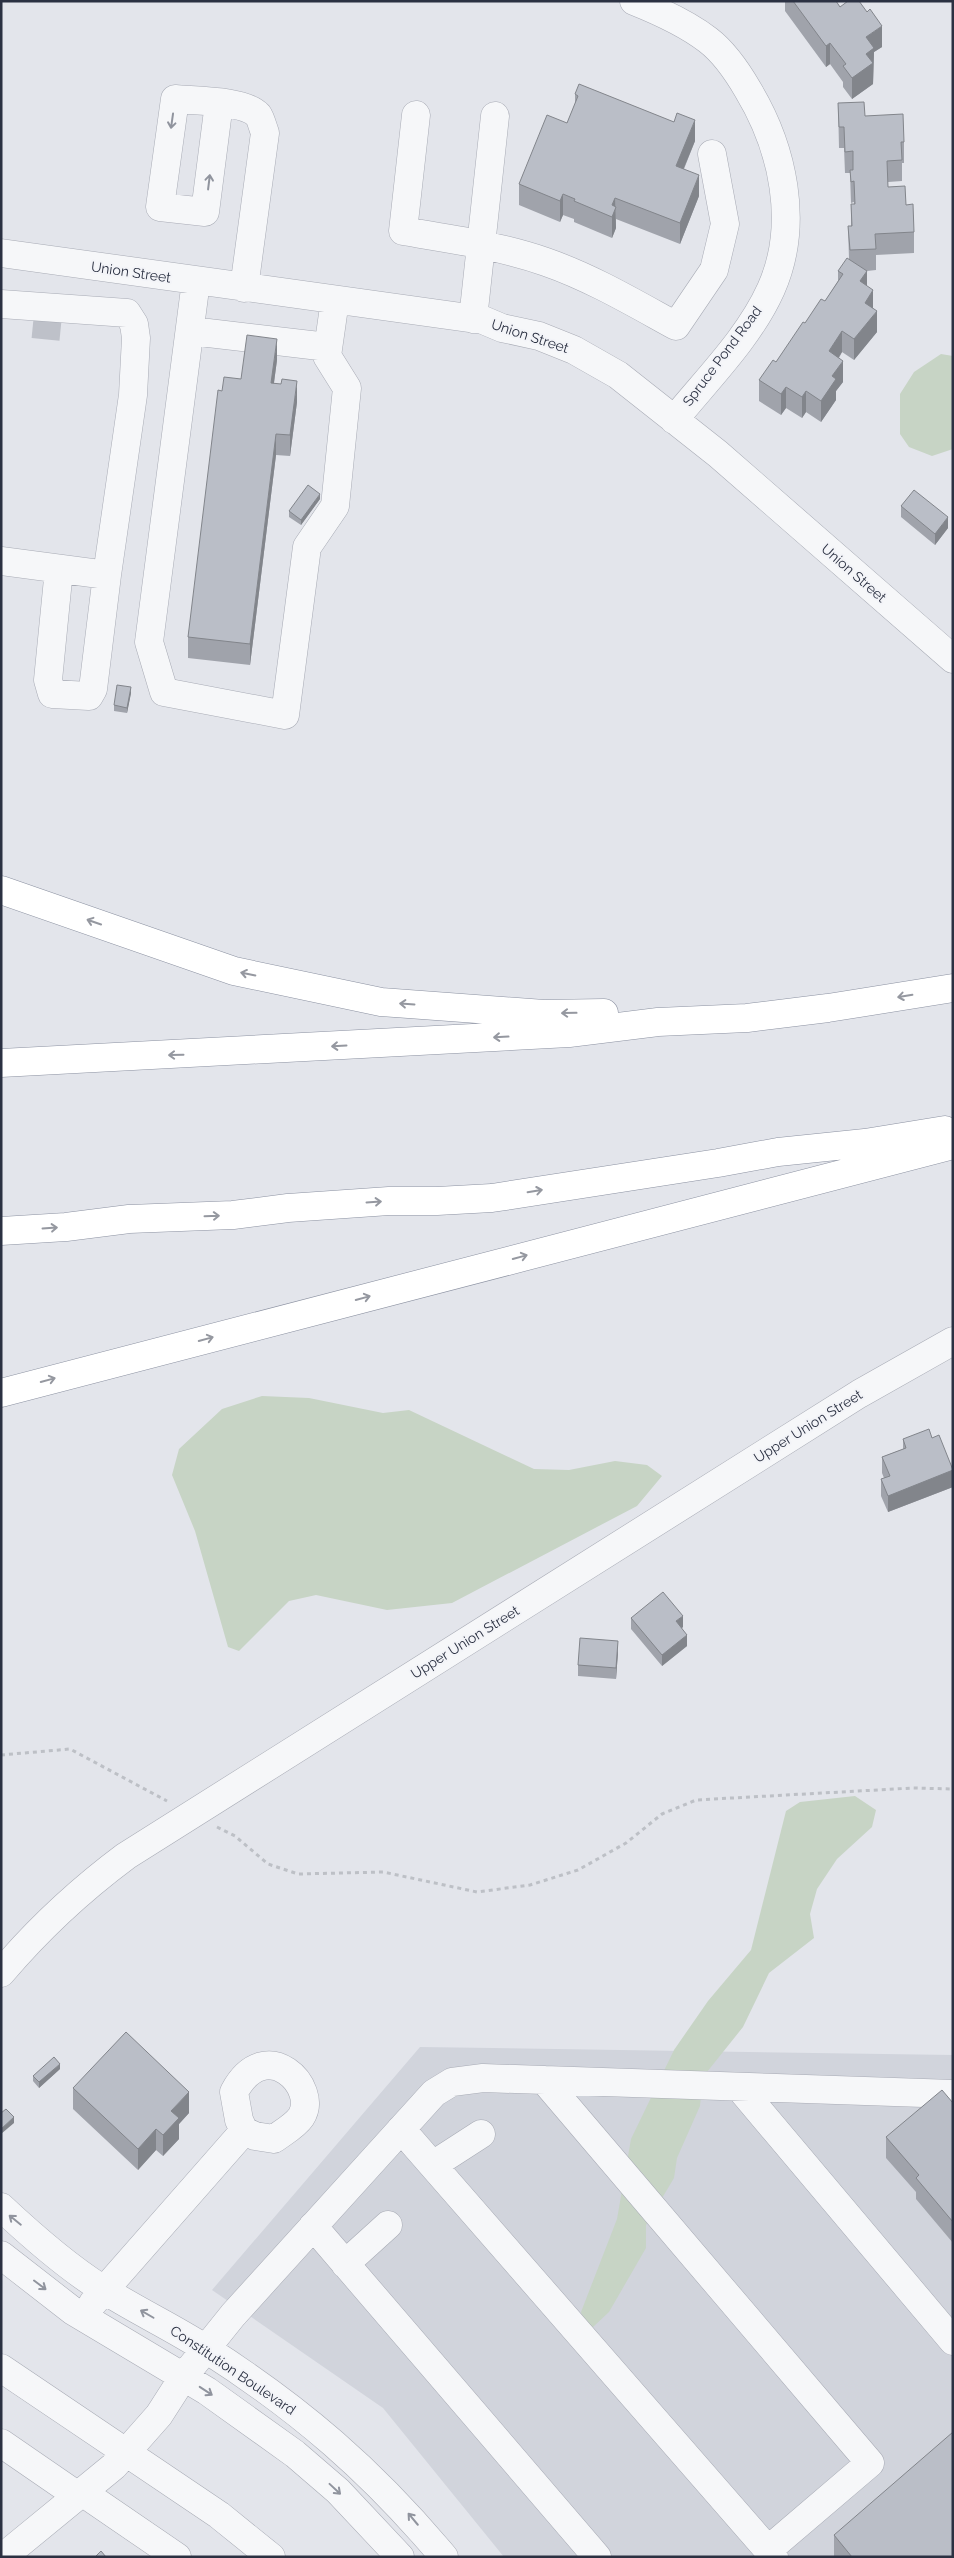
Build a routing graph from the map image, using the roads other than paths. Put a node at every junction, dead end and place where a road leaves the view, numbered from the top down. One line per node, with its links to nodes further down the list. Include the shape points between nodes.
1 (634, 1): 18 (street, Spruce Pond Road, via 708,40 737,71 772,137 781,168 785,204 784,241 771,289 747,329)
2 (219, 103): 9 (street, via 244,106 258,115 265,133)
3 (416, 115): 6 (street, via 403,231)
4 (495, 116): 6 (street)
5 (712, 154): 6 (street, via 725,224 714,270 676,326 610,289 546,262)
6 (481, 244): 13 (street)
7 (2, 257): 8 (street, Union Street)
8 (196, 281): 9 (street, Union Street); 16 (street)
9 (244, 288): 10 (street, Union Street)
10 (335, 300): 13 (street, Union Street); 17 (street)
11 (6, 305): 12 (street); 14 (street)
12 (99, 310): 15 (street, via 91,323); 21 (street, via 127,314 134,324 136,338 133,395)
13 (473, 319): 18 (street, Union Street, via 539,336 574,350 618,375)
14 (33, 324)
15 (73, 328)
16 (191, 331): 17 (street); 17 (street, via 149,642 164,692 285,715 307,547 335,506 347,388 327,356)
17 (328, 347)
18 (674, 420): 22 (street, Union Street, via 718,454)
19 (1, 561): 20 (street)
20 (59, 569): 21 (street); 21 (street, via 48,680 52,694 89,696 93,689)
21 (107, 575)
22 (953, 659)
23 (1, 890): 25 (highway, one-way to 23, via 544,1014 382,1002 234,971)
24 (953, 988): 25 (highway, one-way to 25)
25 (828, 1008): 26 (highway, one-way to 26, via 569,1033)
26 (1, 1063)
27 (953, 1129): 29 (highway, one-way to 27, via 371,1202 492,1198 778,1152)
28 (953, 1144): 31 (highway, one-way to 28)
29 (1, 1231)
30 (953, 1341): 32 (street, Upper Union Street, via 859,1394 126,1856 50,1918)
31 (1, 1392)
32 (1, 1973)
33 (544, 2080): 34 (street); 36 (street, via 483,2078 452,2082 434,2094); 54 (street, via 870,2463)
34 (739, 2087): 35 (street); 47 (street)
35 (953, 2094)
36 (401, 2129): 39 (street); 42 (street)
37 (244, 2130): 45 (street)
38 (481, 2134): 39 (street)
39 (432, 2165): 54 (street)
40 (1, 2207): 45 (street, Constitution Boulevard, one-way to 40)
41 (388, 2224): 44 (street)
42 (313, 2226): 44 (street); 48 (street)
43 (1, 2255): 46 (street, one-way to 46)
44 (345, 2264): 60 (street)
45 (103, 2290): 46 (street); 48 (street, Constitution Boulevard, one-way to 45)
46 (83, 2316): 50 (street)
47 (953, 2341)
48 (206, 2349): 50 (street); 59 (street, Constitution Boulevard, one-way to 48, via 406,2512 335,2443)
49 (1, 2368): 52 (street)
50 (184, 2376): 52 (street, via 159,2415); 58 (street, one-way to 58, via 312,2468 382,2535)
51 (1, 2443): 53 (street)
52 (125, 2453): 53 (street); 57 (street, via 218,2514)
53 (80, 2494): 55 (street); 56 (street)
54 (771, 2553)
55 (3, 2557)
56 (177, 2557)
57 (271, 2557)
58 (400, 2557)
59 (444, 2557)
60 (597, 2557)

